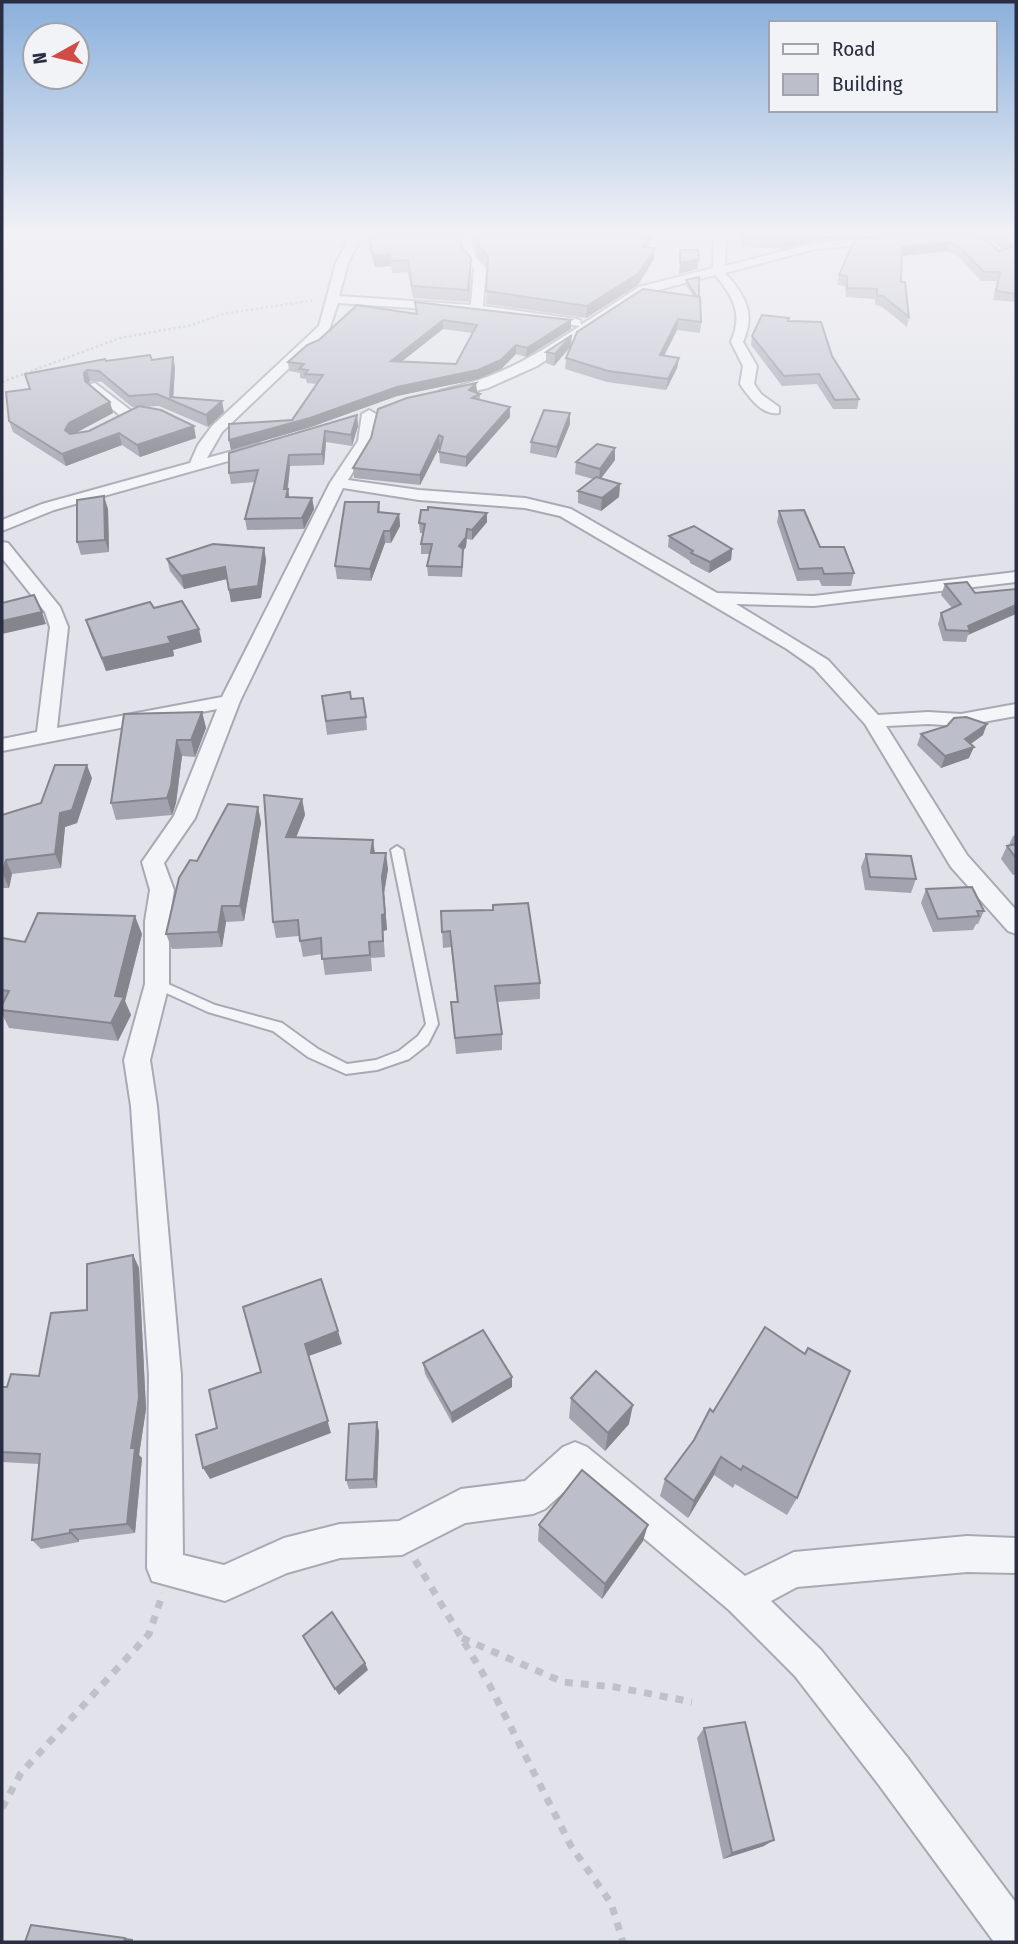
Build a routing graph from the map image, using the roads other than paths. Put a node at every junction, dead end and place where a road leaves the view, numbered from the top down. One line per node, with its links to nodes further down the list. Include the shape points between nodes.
1 (325, 326): 10 (street, via 204,434)
2 (590, 326): 5 (street, via 500,378)
3 (741, 326): 6 (street, via 737,342 750,366 747,384)
4 (95, 387): 7 (street, via 124,418)
5 (429, 397)
6 (774, 410)
7 (146, 411)
8 (367, 414): 11 (street, via 365,441)
9 (278, 443): 10 (street)
10 (197, 463): 12 (street, via 48,507)
11 (338, 483): 16 (street, via 525,503 565,512); 18 (street)
12 (2, 526)
13 (2, 547): 15 (street)
14 (1016, 577): 16 (street, via 814,601)
15 (42, 597): 17 (street); 21 (street, via 54,611 59,627)
16 (711, 598): 20 (street, via 821,664)
17 (22, 603)
18 (230, 701): 21 (street); 25 (street, via 184,818 153,862 162,890 157,921)
19 (1016, 710): 20 (street, via 961,720)
20 (873, 721): 24 (street, via 959,860)
21 (46, 737): 22 (street)
22 (2, 746)
23 (397, 850): 25 (lane, via 432,1024 424,1040 404,1055 346,1069 277,1027 212,1009)
24 (1016, 925)
25 (158, 984): 27 (street, via 136,1060 144,1106 165,1375 165,1568 225,1583 284,1556 340,1541 402,1538 461,1506 533,1497 575,1459)
26 (1016, 1555): 27 (street, via 967,1554 794,1570)
27 (742, 1597): 28 (street, via 807,1662)
28 (1016, 1937)

